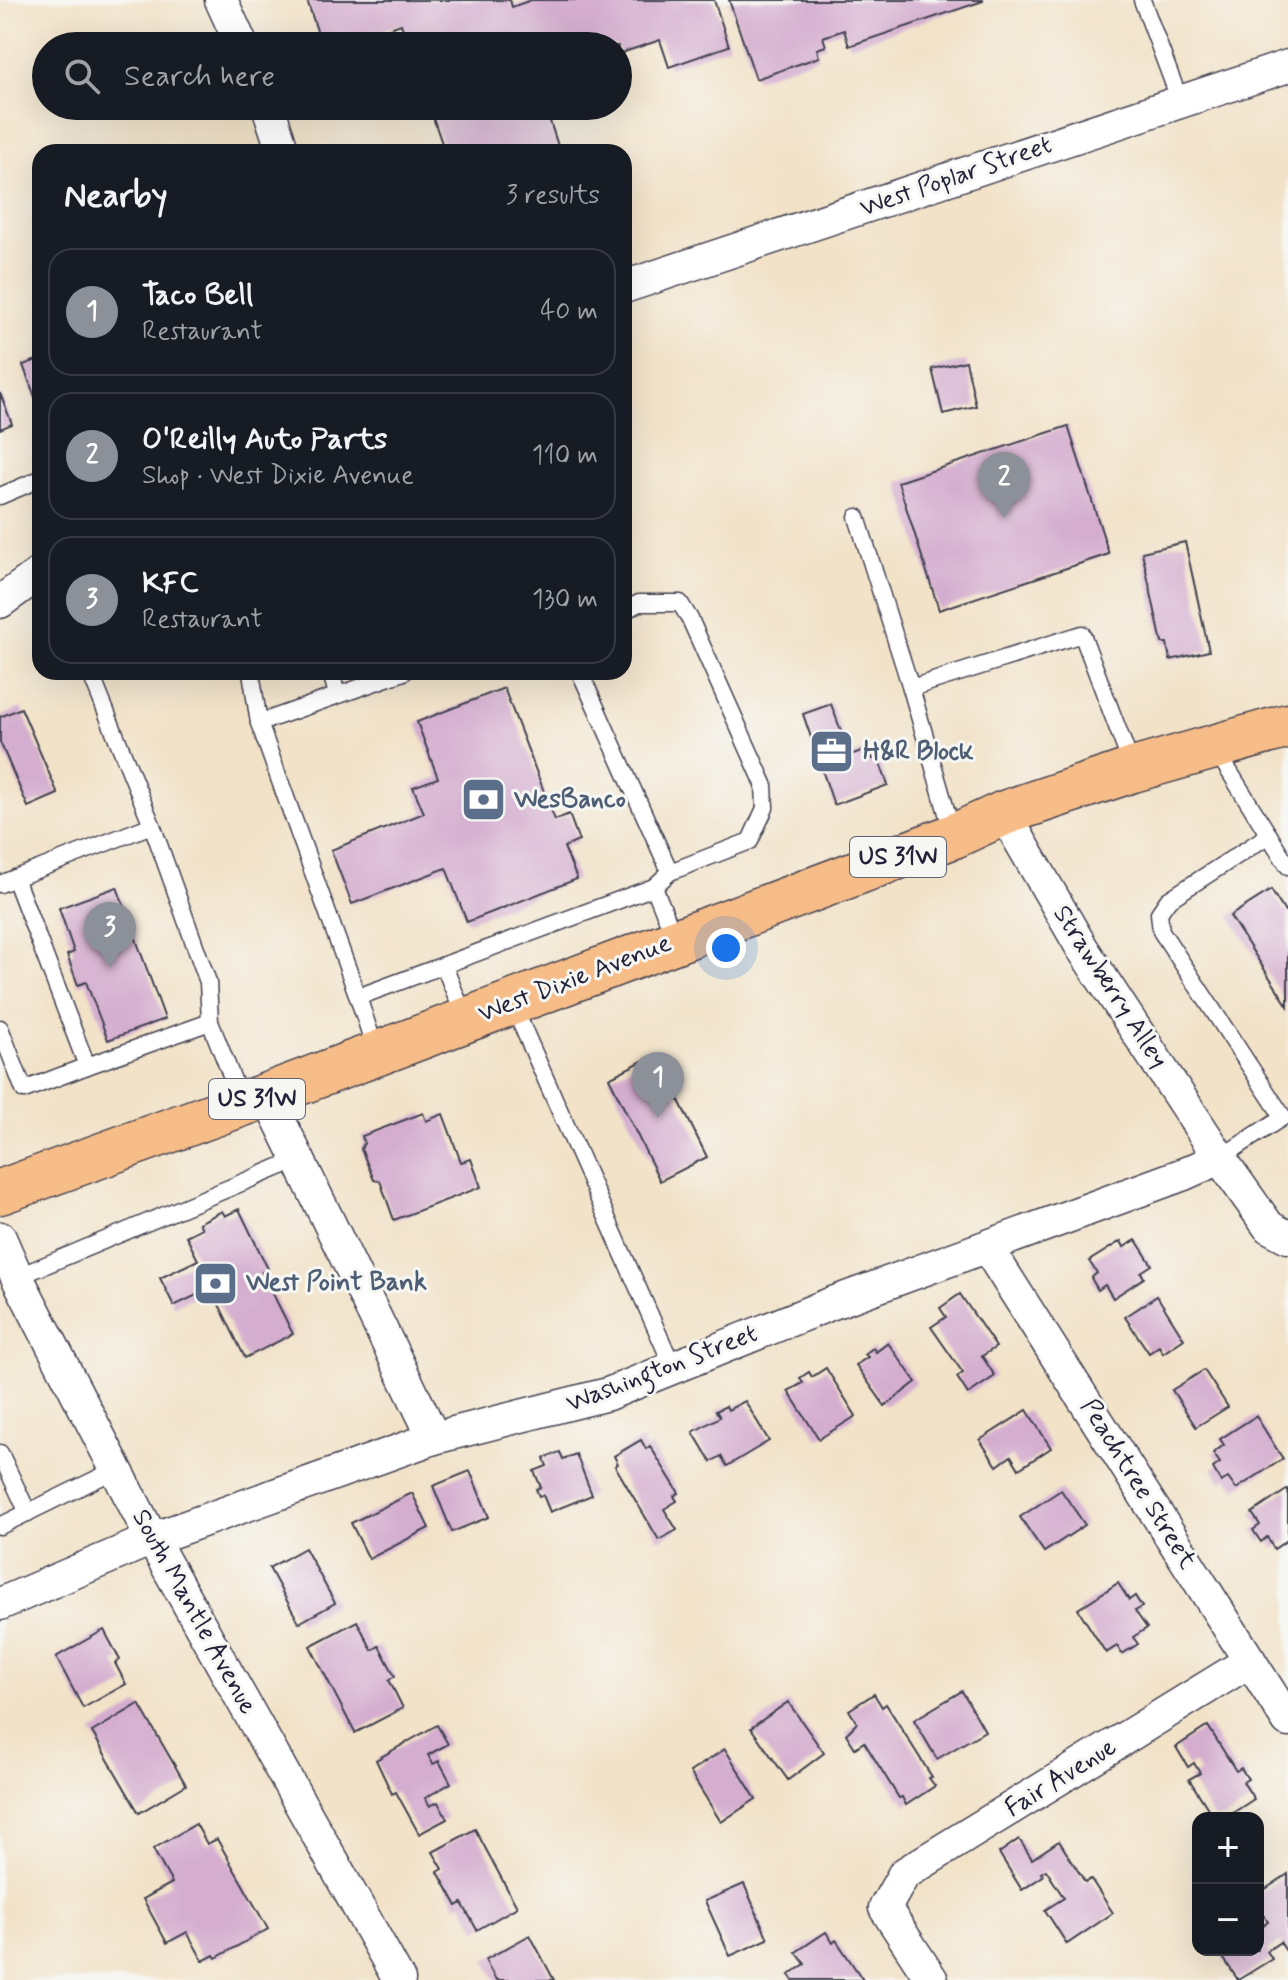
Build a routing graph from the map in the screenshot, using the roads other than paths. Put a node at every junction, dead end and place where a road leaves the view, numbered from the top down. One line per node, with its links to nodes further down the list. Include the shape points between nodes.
1 (221, 0): 3 (street)
2 (1142, 0): 5 (lane)
3 (236, 32)
4 (1288, 66): 5 (street, West Poplar Street)
5 (1180, 101): 8 (street, West Poplar Street)
6 (273, 120): 7 (street)
7 (280, 144)
8 (632, 284)
9 (32, 482): 10 (lane)
10 (0, 496)
11 (857, 517): 20 (lane)
12 (32, 579): 13 (street)
13 (0, 602)
14 (632, 607): 31 (lane, via 680,603 764,784 765,808 750,841)
15 (93, 680): 27 (lane)
16 (252, 680): 22 (lane)
17 (333, 680): 21 (lane)
18 (381, 680): 21 (lane)
19 (584, 680): 31 (lane)
20 (911, 688): 25 (lane, via 1082,634); 29 (lane)
21 (337, 695): 22 (lane)
22 (259, 723): 36 (lane)
23 (1288, 726): 24 (main road, West Dixie Avenue / US 31W)
24 (1215, 749): 25 (main road, West Dixie Avenue / US 31W); 28 (lane)
25 (1133, 770): 26 (main road, West Dixie Avenue / US 31W)
26 (1004, 813): 29 (main road, West Dixie Avenue / US 31W); 45 (street, Strawberry Alley, via 1082,948)
27 (152, 825): 32 (lane); 39 (lane, via 208,982)
28 (1269, 835): 30 (lane); 44 (lane, via 1168,900 1159,913 1161,931)
29 (954, 836): 34 (main road, West Dixie Avenue / US 31W)
30 (1288, 866)
31 (670, 872): 33 (lane)
32 (8, 881): 42 (lane)
33 (654, 887): 34 (lane); 35 (lane)
34 (676, 941): 37 (main road, West Dixie Avenue / US 31W)
35 (444, 966): 36 (lane); 38 (lane)
36 (358, 997): 41 (lane)
37 (512, 1002): 38 (main road, West Dixie Avenue / US 31W); 52 (lane)
38 (466, 1020): 41 (main road, West Dixie Avenue / US 31W)
39 (210, 1022): 42 (lane); 43 (lane)
40 (0, 1028): 42 (lane, via 24,1090)
41 (377, 1053): 43 (main road, West Dixie Avenue / US 31W)
42 (87, 1066)
43 (255, 1099): 46 (street); 47 (main road, West Dixie Avenue / US 31W)
44 (1286, 1120): 45 (lane)
45 (1220, 1158): 48 (street, via 1269,1227); 50 (street, Washington Street)
46 (296, 1160): 51 (lane); 53 (street)
47 (0, 1192)
48 (1288, 1237)
49 (0, 1238): 51 (street, South Mantle Avenue)
50 (987, 1247): 52 (street, Washington Street); 60 (street, Peachtree Street)
51 (17, 1277): 55 (street, South Mantle Avenue)
52 (673, 1367): 53 (street, Washington Street, via 573,1405)
53 (434, 1438): 58 (street, Washington Street)
54 (0, 1453): 56 (lane)
55 (117, 1469): 56 (lane); 58 (street, South Mantle Avenue)
56 (28, 1513): 57 (lane)
57 (0, 1526)
58 (152, 1539): 59 (street, Washington Street); 62 (street, South Mantle Avenue)
59 (0, 1604)
60 (1250, 1661): 61 (street, Peachtree Street); 63 (street, Fair Avenue, via 904,1874 885,1908)
61 (1288, 1721)
62 (399, 1980)
63 (932, 1980)

